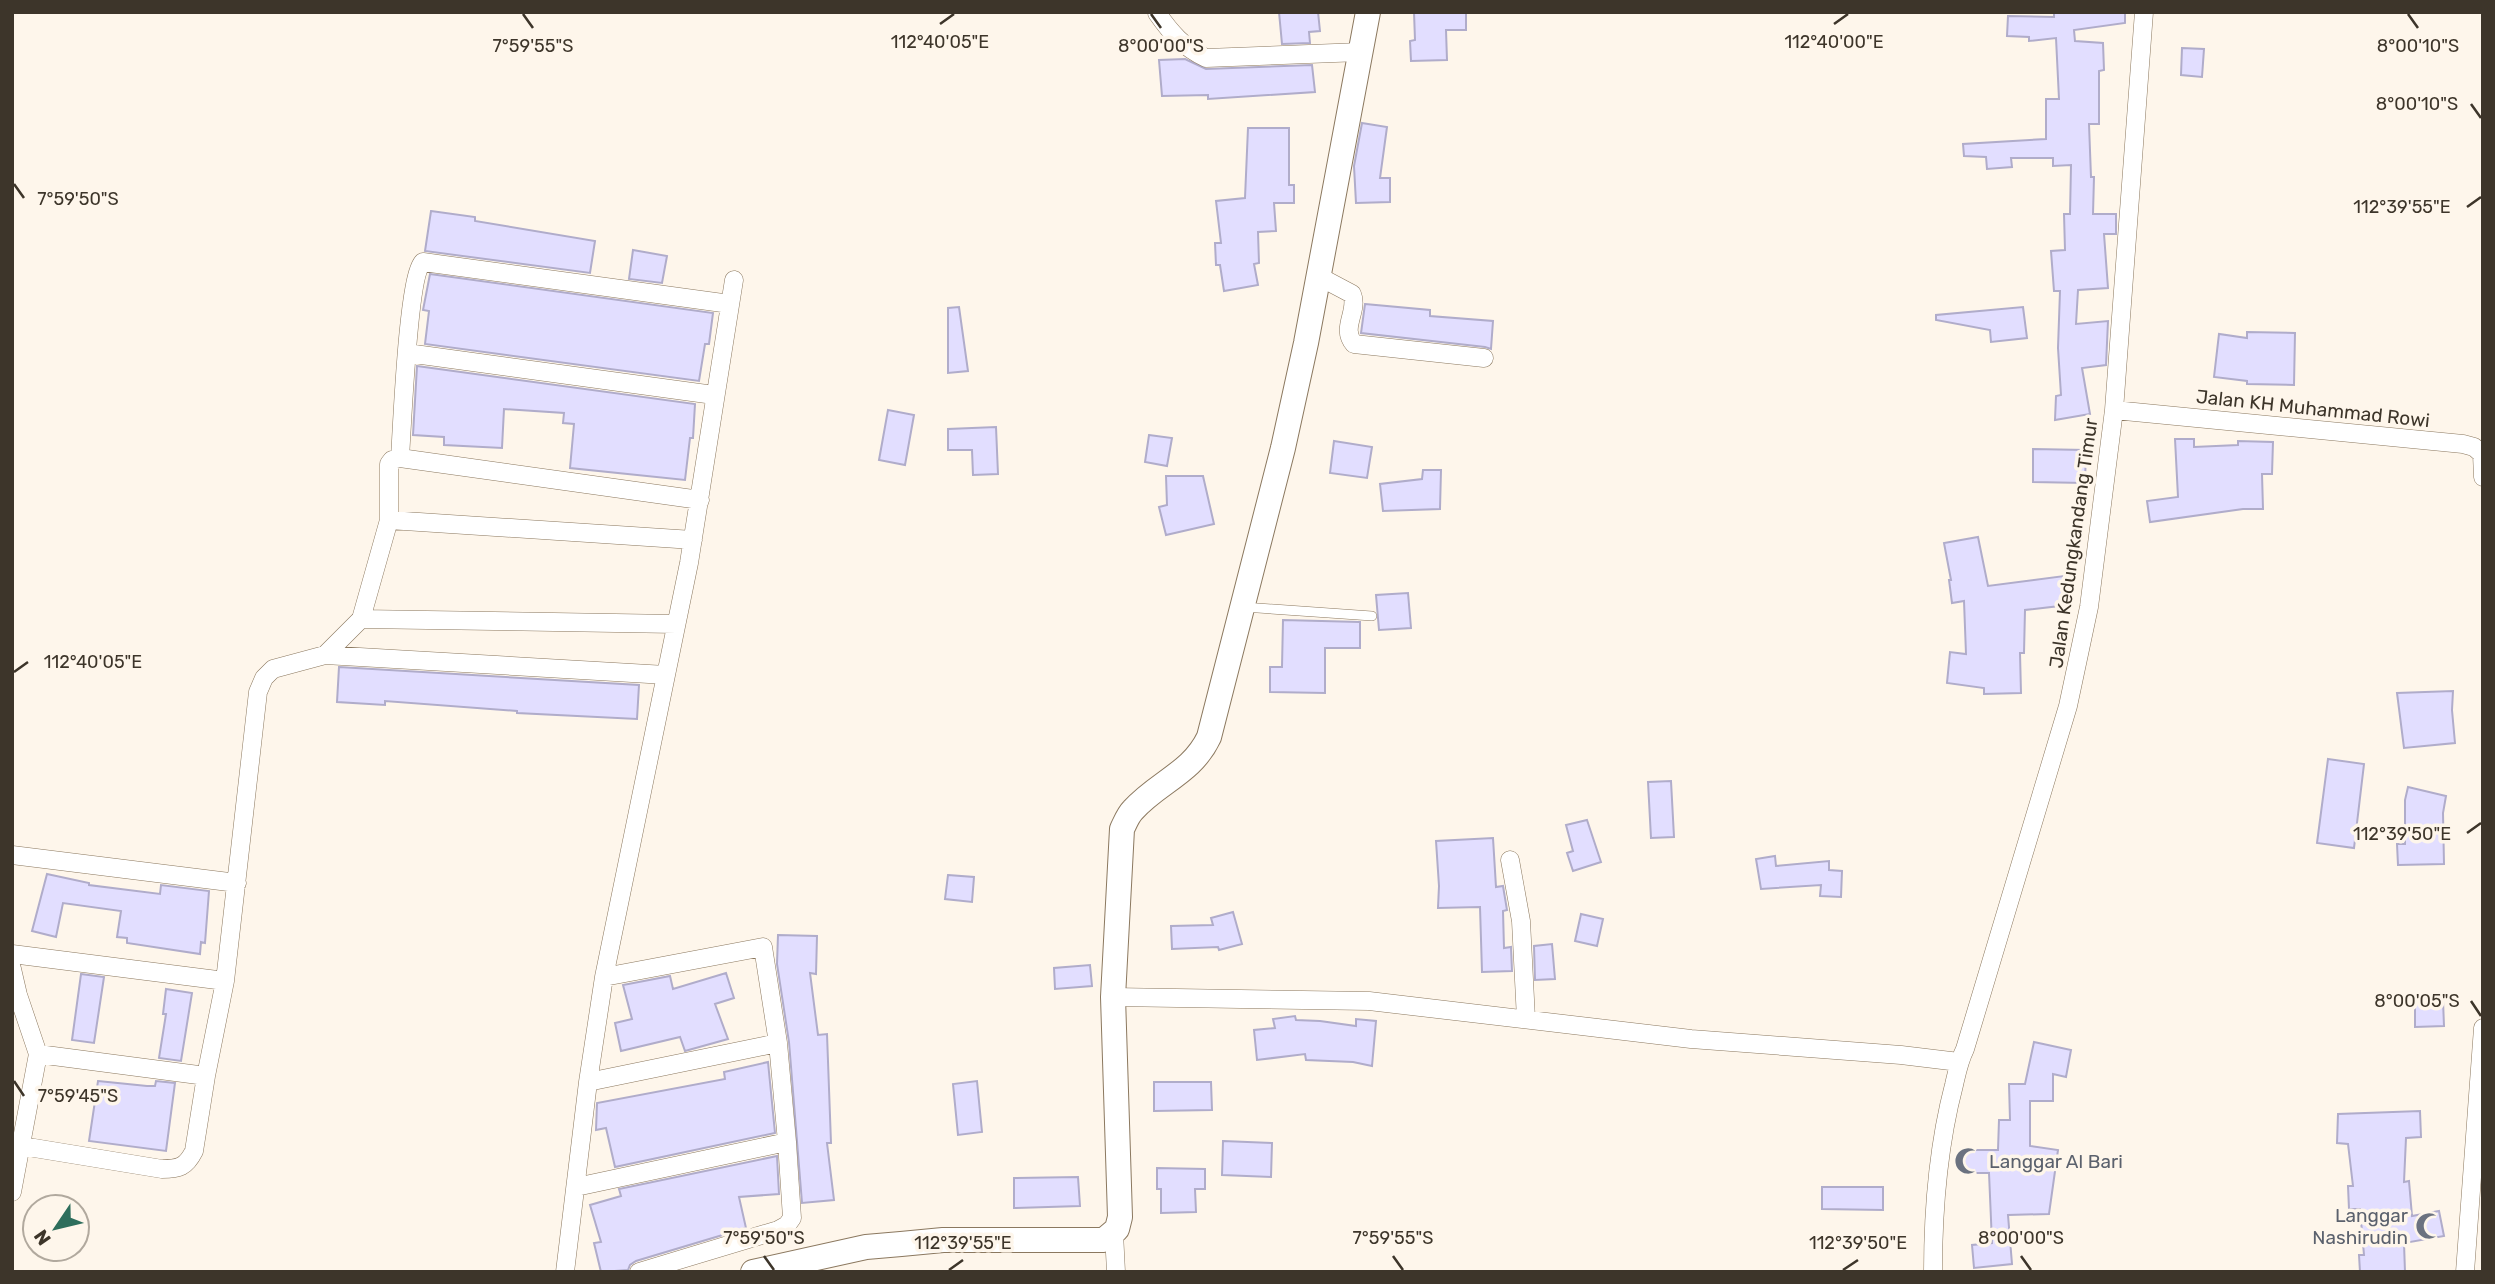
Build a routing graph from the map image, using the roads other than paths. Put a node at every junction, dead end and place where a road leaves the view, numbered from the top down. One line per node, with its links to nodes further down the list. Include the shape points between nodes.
1 (1368, 12): 4 (street)
2 (2144, 12): 11 (street, Jalan Kedungkandang Timur)
3 (1157, 13): 4 (street, via 1172,35 1206,58)
4 (1361, 52): 5 (street)
5 (1318, 276): 9 (street, via 1352,294 1347,331 1354,344); 17 (street, via 1283,447)
6 (734, 280): 7 (street)
7 (730, 304): 8 (street, via 423,262 418,266 413,294); 10 (street)
8 (407, 353): 10 (street); 12 (street)
9 (1484, 358)
10 (714, 395): 14 (street)
11 (2114, 410): 13 (street, Jalan KH Muhammad Rowi, via 2463,444 2482,454); 35 (street, Jalan Kedungkandang Timur, via 2077,672)
12 (400, 458): 14 (street); 15 (street, via 389,464)
13 (2483, 477)
14 (700, 500): 16 (street)
15 (389, 520): 16 (street); 19 (street)
16 (692, 540): 20 (street)
17 (1241, 607): 18 (lane); 30 (street, via 1209,737 1200,754 1131,811 1122,829)
18 (1372, 616)
19 (361, 619): 20 (street); 21 (street)
20 (676, 624): 22 (street)
21 (325, 655): 22 (street); 25 (street, via 273,669 258,692)
22 (666, 675): 28 (street)
23 (12, 855): 25 (street)
24 (1510, 860): 31 (street, via 1521,920)
25 (237, 883): 29 (street)
26 (12, 954): 29 (street)
27 (12, 969): 34 (street)
28 (604, 977): 33 (street, via 761,946); 37 (street)
29 (225, 981): 36 (street)
30 (1114, 997): 31 (street, via 1369,1001); 42 (street, via 1120,1217)
31 (1526, 1019): 35 (street, via 1691,1039)
32 (2483, 1028): 48 (street)
33 (778, 1043): 37 (street); 38 (street)
34 (38, 1054): 36 (street); 39 (street)
35 (1959, 1062): 47 (street, Jalan Kedungkandang Timur, via 1942,1132 1933,1211)
36 (206, 1076): 39 (street, via 194,1151 178,1169)
37 (588, 1082): 40 (street)
38 (787, 1142): 40 (street); 44 (street, via 792,1217 787,1225)
39 (22, 1146): 41 (street)
40 (576, 1187): 43 (street)
41 (12, 1192)
42 (1114, 1233): 45 (street, via 1104,1240 943,1240 877,1246); 46 (street)
43 (565, 1272)
44 (639, 1272)
45 (752, 1272)
46 (1116, 1272)
47 (1933, 1272)
48 (2465, 1272)

